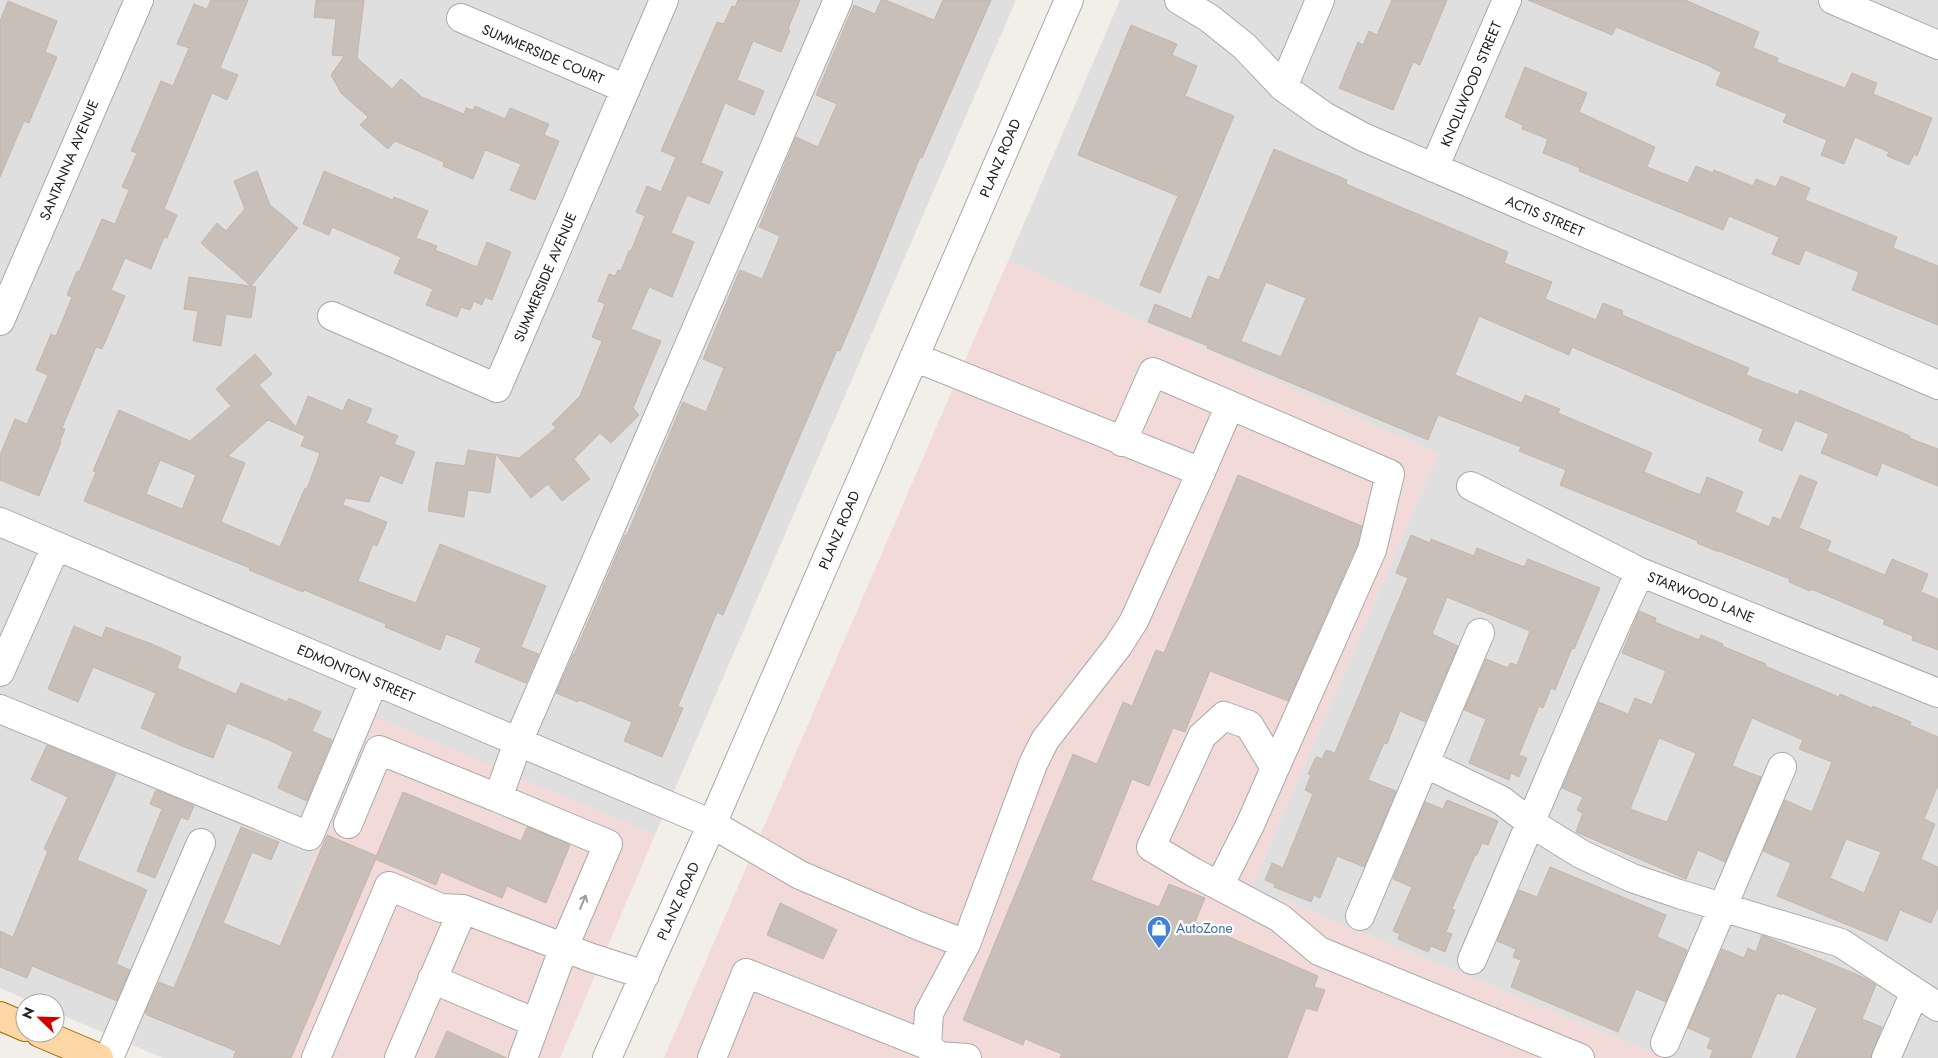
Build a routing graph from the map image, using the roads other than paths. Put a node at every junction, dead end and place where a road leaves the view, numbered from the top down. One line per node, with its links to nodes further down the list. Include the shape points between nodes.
1 (139, 0): 15 (street, SANTANNA AVENUE)
2 (664, 0): 12 (street, SUMMERSIDE AVENUE)
3 (838, 0): 30 (street)
4 (1069, 0): 16 (street, PLANZ ROAD)
5 (1180, 0): 11 (street, ACTIS STREET, via 1244,46)
6 (1320, 0): 11 (street)
7 (1507, 0): 13 (street, KNOLLWOOD STREET)
8 (1833, 0): 10 (street)
9 (461, 18): 12 (street, SUMMERSIDE COURT)
10 (1938, 45)
11 (1283, 87): 13 (street, ACTIS STREET, via 1324,116 1363,137)
12 (626, 89): 14 (street, SUMMERSIDE AVENUE, via 497,388)
13 (1434, 168): 17 (street, ACTIS STREET)
14 (332, 316)
15 (0, 321)
16 (914, 357): 19 (street); 37 (street, PLANZ ROAD)
17 (1938, 385)
18 (1230, 405): 19 (street, via 1153,372); 20 (street); 33 (street, via 1390,474 1372,550)
19 (1122, 442): 20 (street)
20 (1201, 472): 43 (street, via 1134,621 1042,746 1033,764)
21 (1471, 486): 24 (street, STARWOOD LANE)
22 (0, 522): 23 (street, EDMONTON STREET)
23 (56, 546): 26 (street); 27 (street, EDMONTON STREET)
24 (1640, 572): 28 (street, STARWOOD LANE); 35 (street)
25 (1480, 633): 31 (street)
26 (0, 672)
27 (374, 681): 29 (street, via 309,836); 30 (street, EDMONTON STREET)
28 (1938, 693)
29 (0, 709)
30 (518, 742): 34 (street); 37 (street, EDMONTON STREET)
31 (1426, 764): 35 (street, via 1501,800); 42 (street)
32 (1782, 767): 40 (street)
33 (1275, 768): 39 (street); 39 (street, via 1249,725 1224,716 1202,736 1151,847)
34 (498, 798): 36 (street, via 379,750); 44 (street, one-way to 34, via 608,844)
35 (1531, 823): 40 (street, via 1581,854 1632,878); 45 (street)
36 (348, 824)
37 (712, 824): 43 (street, EDMONTON STREET, via 800,875); 46 (street, PLANZ ROAD)
38 (201, 843): 57 (street)
39 (1219, 886): 64 (street, via 1280,918 1319,950)
40 (1722, 908): 48 (street, via 1841,943); 54 (street)
41 (463, 909): 44 (street); 47 (street); 58 (street, via 441,908 389,886)
42 (1360, 916)
43 (966, 944): 55 (street, via 928,1013)
44 (564, 947): 46 (street); 52 (street)
45 (1472, 960)
46 (645, 975): 61 (street, PLANZ ROAD)
47 (432, 979): 52 (street); 59 (street)
48 (1915, 992): 49 (street); 65 (street)
49 (1938, 1006)
50 (0, 1016): 51 (main road)
51 (15, 1023)
52 (536, 1023): 60 (street)
53 (64, 1043): 56 (main road)
54 (1665, 1043)
55 (934, 1053): 62 (street, via 746,973); 63 (street)
56 (99, 1058)
57 (109, 1058)
58 (316, 1058)
59 (399, 1058)
60 (523, 1058)
61 (607, 1058)
62 (712, 1058)
63 (966, 1058)
64 (1580, 1058)
65 (1886, 1058)

